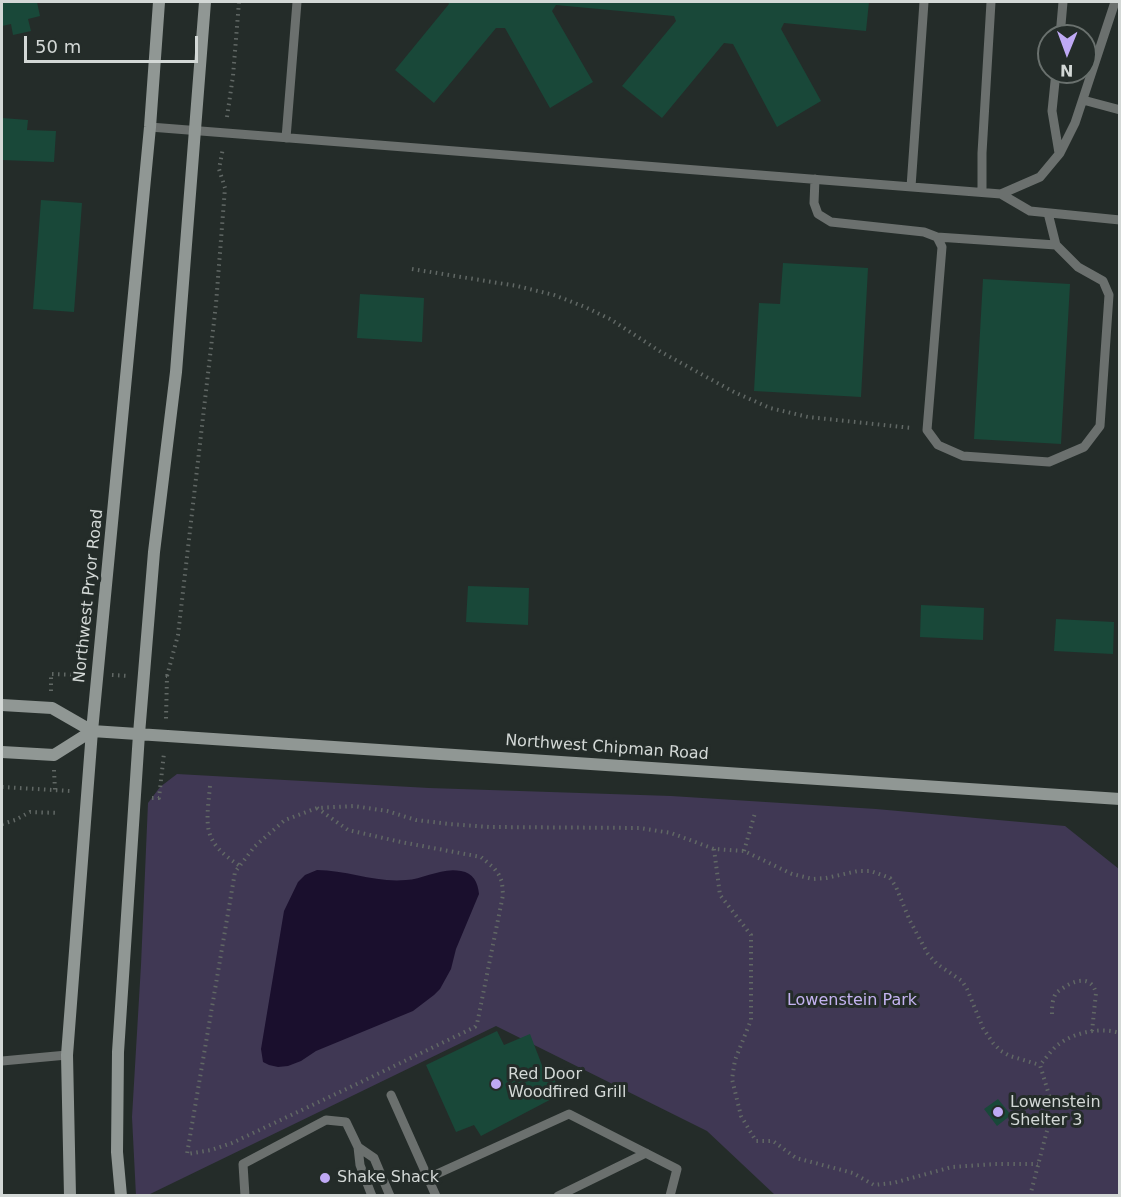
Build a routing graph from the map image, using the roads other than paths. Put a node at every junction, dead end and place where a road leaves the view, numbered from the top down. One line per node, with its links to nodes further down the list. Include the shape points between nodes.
1 (159, 2): 12 (main road, Northwest Pryor Road)
2 (205, 2): 13 (main road)
3 (297, 2): 14 (lane)
4 (924, 2): 17 (lane)
5 (991, 2): 18 (lane)
6 (1063, 2): 8 (lane)
7 (1115, 2): 10 (lane)
8 (1061, 24)
9 (1055, 84): 15 (lane, via 1052,111)
10 (1083, 100): 11 (lane); 15 (lane)
11 (1119, 110)
12 (150, 127): 13 (lane); 25 (main road, Northwest Pryor Road)
13 (195, 131): 14 (lane); 26 (main road, via 176,372 153,552)
14 (286, 138): 16 (lane)
15 (1059, 153): 19 (lane, via 1040,177)
16 (815, 179): 17 (lane); 22 (lane, via 814,203 818,214 831,222 924,232)
17 (911, 187): 18 (lane)
18 (982, 192): 19 (lane)
19 (1001, 194): 20 (lane, via 1030,211)
20 (1048, 213): 21 (lane); 23 (lane)
21 (1119, 220)
22 (937, 237): 23 (lane); 23 (lane, via 942,247 927,430 938,445 963,456 1049,462 1084,447 1100,426 1110,295 1103,281 1078,267)
23 (1056, 245)
24 (2, 705): 25 (main road, Northwest Chipman Road, via 52,708)
25 (92, 731): 26 (main road, Northwest Chipman Road); 27 (main road, via 54,755); 29 (main road, Northwest Pryor Road)
26 (139, 734): 28 (main road, Northwest Chipman Road); 36 (main road, via 118,1052 117,1152)
27 (2, 752)
28 (1119, 799)
29 (68, 1055): 30 (lane); 35 (main road, Northwest Pryor Road)
30 (2, 1061)
31 (391, 1095): 34 (lane)
32 (358, 1147): 37 (lane, via 346,1122 326,1120 243,1164); 38 (lane, via 360,1165); 39 (lane, via 374,1158)
33 (646, 1153): 34 (lane, via 569,1114); 41 (lane); 42 (lane, via 676,1169)
34 (428, 1178): 40 (lane)
35 (70, 1196)
36 (121, 1196)
37 (245, 1196)
38 (372, 1196)
39 (390, 1196)
40 (436, 1196)
41 (558, 1196)
42 (670, 1196)

